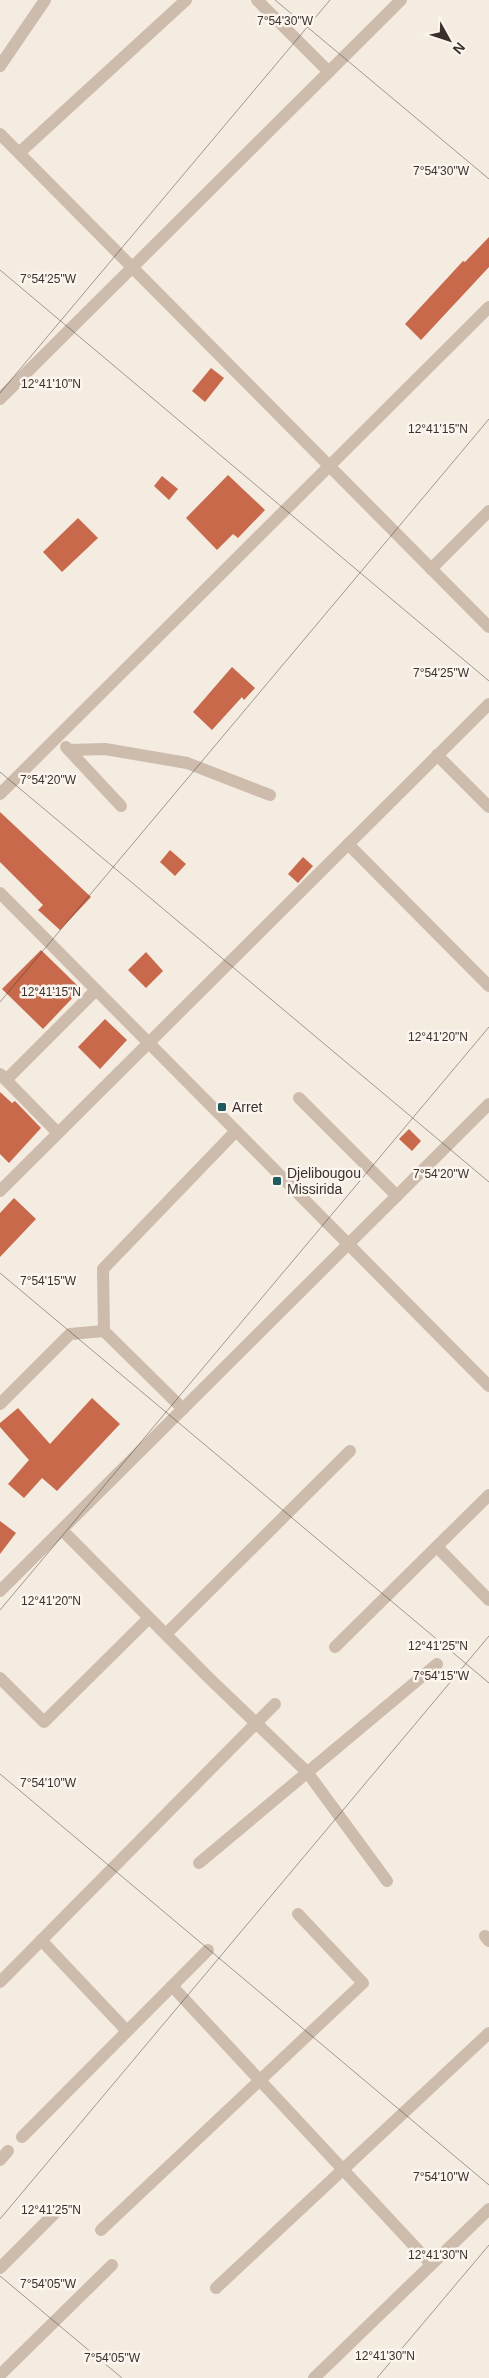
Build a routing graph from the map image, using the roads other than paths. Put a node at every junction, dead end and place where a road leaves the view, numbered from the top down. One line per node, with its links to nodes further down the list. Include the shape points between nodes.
1 (45, 0): 5 (street)
2 (186, 0): 8 (street)
3 (257, 0): 6 (street)
4 (401, 0): 6 (street)
5 (0, 66)
6 (328, 72): 9 (street)
7 (0, 134): 8 (street)
8 (18, 153): 9 (street)
9 (132, 267): 11 (street); 12 (street)
10 (489, 307): 12 (street)
11 (0, 399)
12 (330, 466): 14 (street); 17 (street)
13 (489, 511): 14 (street)
14 (432, 569): 15 (street)
15 (489, 627)
16 (489, 704): 19 (street)
17 (57, 737): 18 (street); 20 (street)
18 (69, 750): 21 (street, via 105,749 187,763); 22 (street)
19 (438, 756): 23 (street); 24 (street)
20 (0, 794)
21 (270, 794)
22 (121, 806)
23 (489, 807)
24 (348, 844): 26 (street); 28 (street)
25 (0, 894): 27 (street)
26 (489, 986)
27 (96, 990): 28 (street); 29 (street)
28 (148, 1043): 32 (street); 33 (street)
29 (3, 1077): 33 (street)
30 (299, 1098): 35 (street)
31 (489, 1104): 35 (street)
32 (236, 1132): 36 (street); 37 (street, via 103,1269)
33 (58, 1133): 34 (street)
34 (2, 1186)
35 (397, 1196): 36 (street)
36 (348, 1244): 38 (street); 40 (street)
37 (104, 1331): 39 (street, via 70,1334); 40 (street)
38 (489, 1386)
39 (0, 1404)
40 (183, 1409): 43 (street)
41 (350, 1451): 48 (street)
42 (489, 1495): 44 (street)
43 (62, 1530): 45 (street); 47 (street)
44 (437, 1547): 46 (street); 49 (street)
45 (0, 1591)
46 (489, 1600)
47 (149, 1618): 48 (street); 51 (street, via 44,1722)
48 (166, 1634): 53 (street)
49 (335, 1647)
50 (437, 1664): 54 (street)
51 (0, 1678)
52 (275, 1704): 53 (street)
53 (256, 1723): 54 (street); 58 (street)
54 (307, 1772): 55 (street); 56 (street)
55 (199, 1863)
56 (387, 1881)
57 (298, 1914): 64 (street, via 363,1983)
58 (40, 1940): 60 (street); 62 (street)
59 (208, 1950): 61 (street)
60 (0, 1982)
61 (172, 1986): 62 (street); 64 (street)
62 (127, 2031): 65 (street)
63 (489, 2033): 66 (street)
64 (260, 2080): 66 (street); 69 (street)
65 (22, 2136)
66 (343, 2169): 70 (street); 73 (street)
67 (489, 2209): 70 (street)
68 (58, 2210): 72 (street)
69 (101, 2230)
70 (431, 2264): 75 (street)
71 (112, 2265): 74 (street)
72 (0, 2268)
73 (216, 2288)
74 (0, 2375)
75 (314, 2378)

